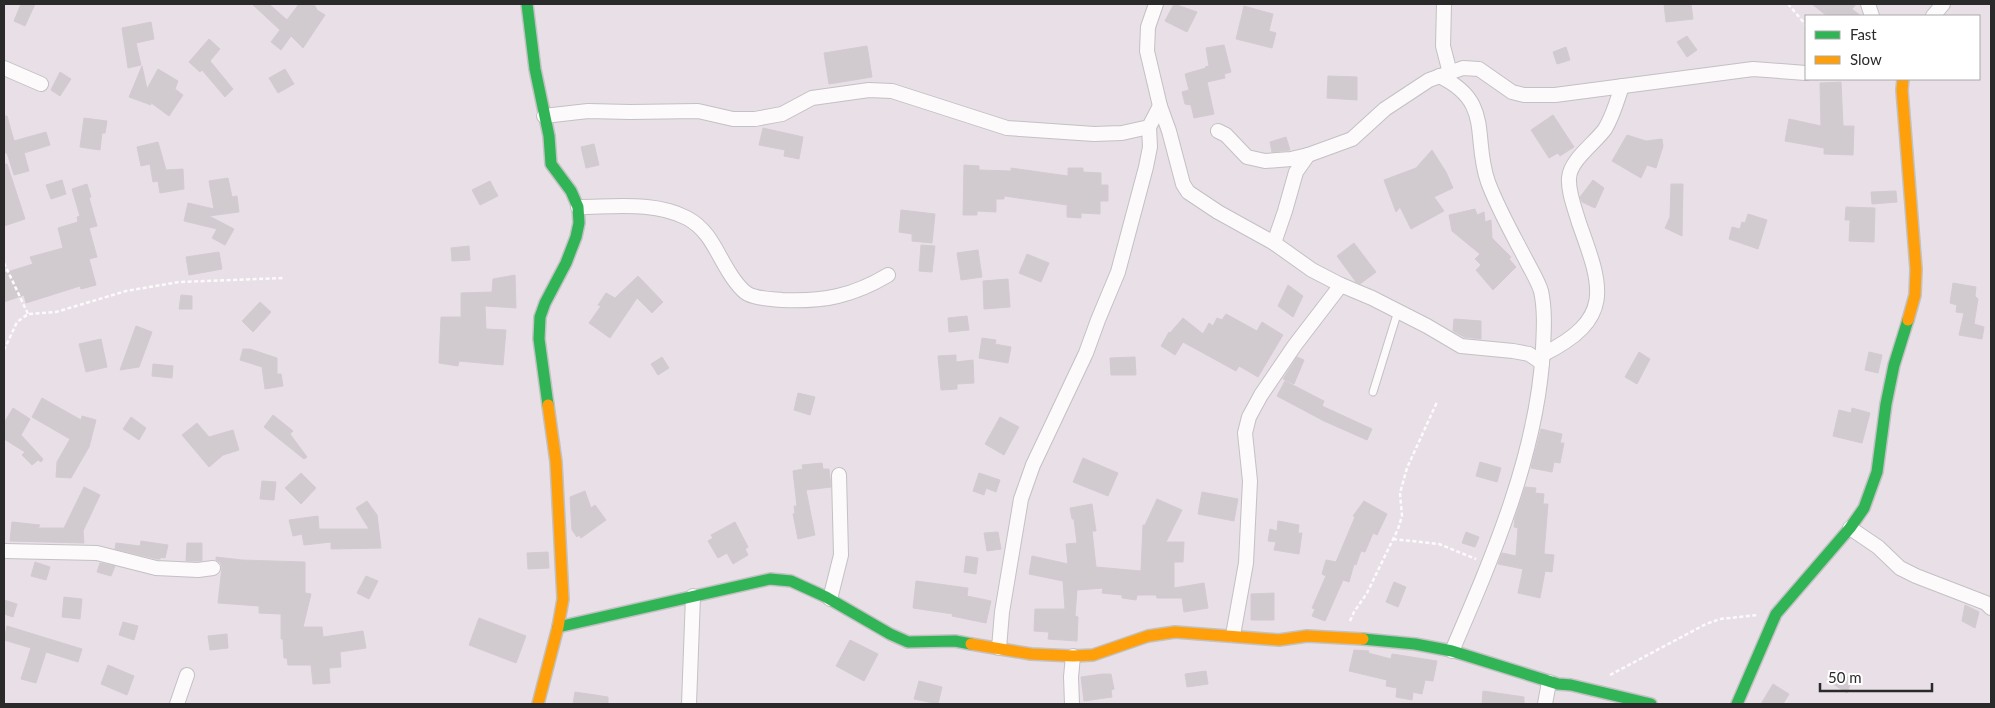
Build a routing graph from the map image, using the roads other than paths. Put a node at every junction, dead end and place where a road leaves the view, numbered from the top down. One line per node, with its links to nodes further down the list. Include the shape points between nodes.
1 (527, 4): 13 (street)
2 (1156, 4): 12 (street, via 1148,26 1147,51)
3 (1444, 4): 8 (street)
4 (1943, 4): 5 (street)
5 (1934, 15)
6 (4, 68): 10 (street)
7 (1805, 73): 11 (street, via 1753,69)
8 (1444, 74): 11 (street, via 1463,68 1479,69 1512,92 1524,95 1555,95); 16 (street, via 1385,109 1352,139); 22 (street, via 1458,86 1478,116 1487,180 1540,290 1544,331)
9 (1903, 80): 25 (street, via 1915,295 1894,365 1872,491)
10 (41, 84)
11 (1622, 86): 22 (street, via 1605,129 1578,159 1569,177 1575,210 1595,270 1597,304 1584,329)
12 (1160, 106): 14 (street); 18 (street, via 1188,192)
13 (544, 116): 14 (street, via 588,111 698,111 733,119 755,119 782,114 812,98 869,90 892,91 1007,128 1094,134 1122,133); 17 (street, via 552,164)
14 (1149, 127): 33 (street, via 1146,167 1118,272 1021,499)
15 (1218, 131): 16 (street, via 1247,157 1265,161)
16 (1308, 155): 18 (street, via 1296,172)
17 (578, 207): 19 (street, via 661,209 686,218 702,229 735,280 748,294 812,301 841,296); 31 (street, via 576,237 540,317 542,366 556,462 562,552)
18 (1274, 243): 20 (street, via 1312,270)
19 (888, 275)
20 (1341, 285): 21 (street); 32 (street, via 1295,345 1249,417 1245,433 1250,481 1246,563)
21 (1398, 311): 22 (street, via 1461,346 1513,351); 23 (lane)
22 (1542, 359): 34 (street, via 1532,430 1502,530)
23 (1373, 392)
24 (839, 475): 29 (street, via 841,555)
25 (1850, 528): 30 (street, via 1878,547 1900,568 1986,603); 44 (street, via 1776,614)
26 (4, 551): 27 (street, via 97,553 156,568)
27 (213, 568)
28 (693, 596): 29 (street, via 770,578 791,581); 31 (street); 40 (street)
29 (830, 599): 33 (street, via 908,642 947,640)
30 (1991, 608)
31 (558, 628): 39 (street)
32 (1232, 635): 34 (street, via 1279,640 1308,636 1348,637); 35 (street, via 1175,632 1148,636 1093,655)
33 (999, 648): 35 (street, via 1031,654)
34 (1452, 651): 37 (street)
35 (1073, 656): 41 (street)
36 (187, 675): 38 (street)
37 (1549, 682): 42 (street); 43 (street)
38 (177, 704)
39 (538, 704)
40 (689, 704)
41 (1072, 704)
42 (1545, 704)
43 (1651, 704)
44 (1737, 704)

